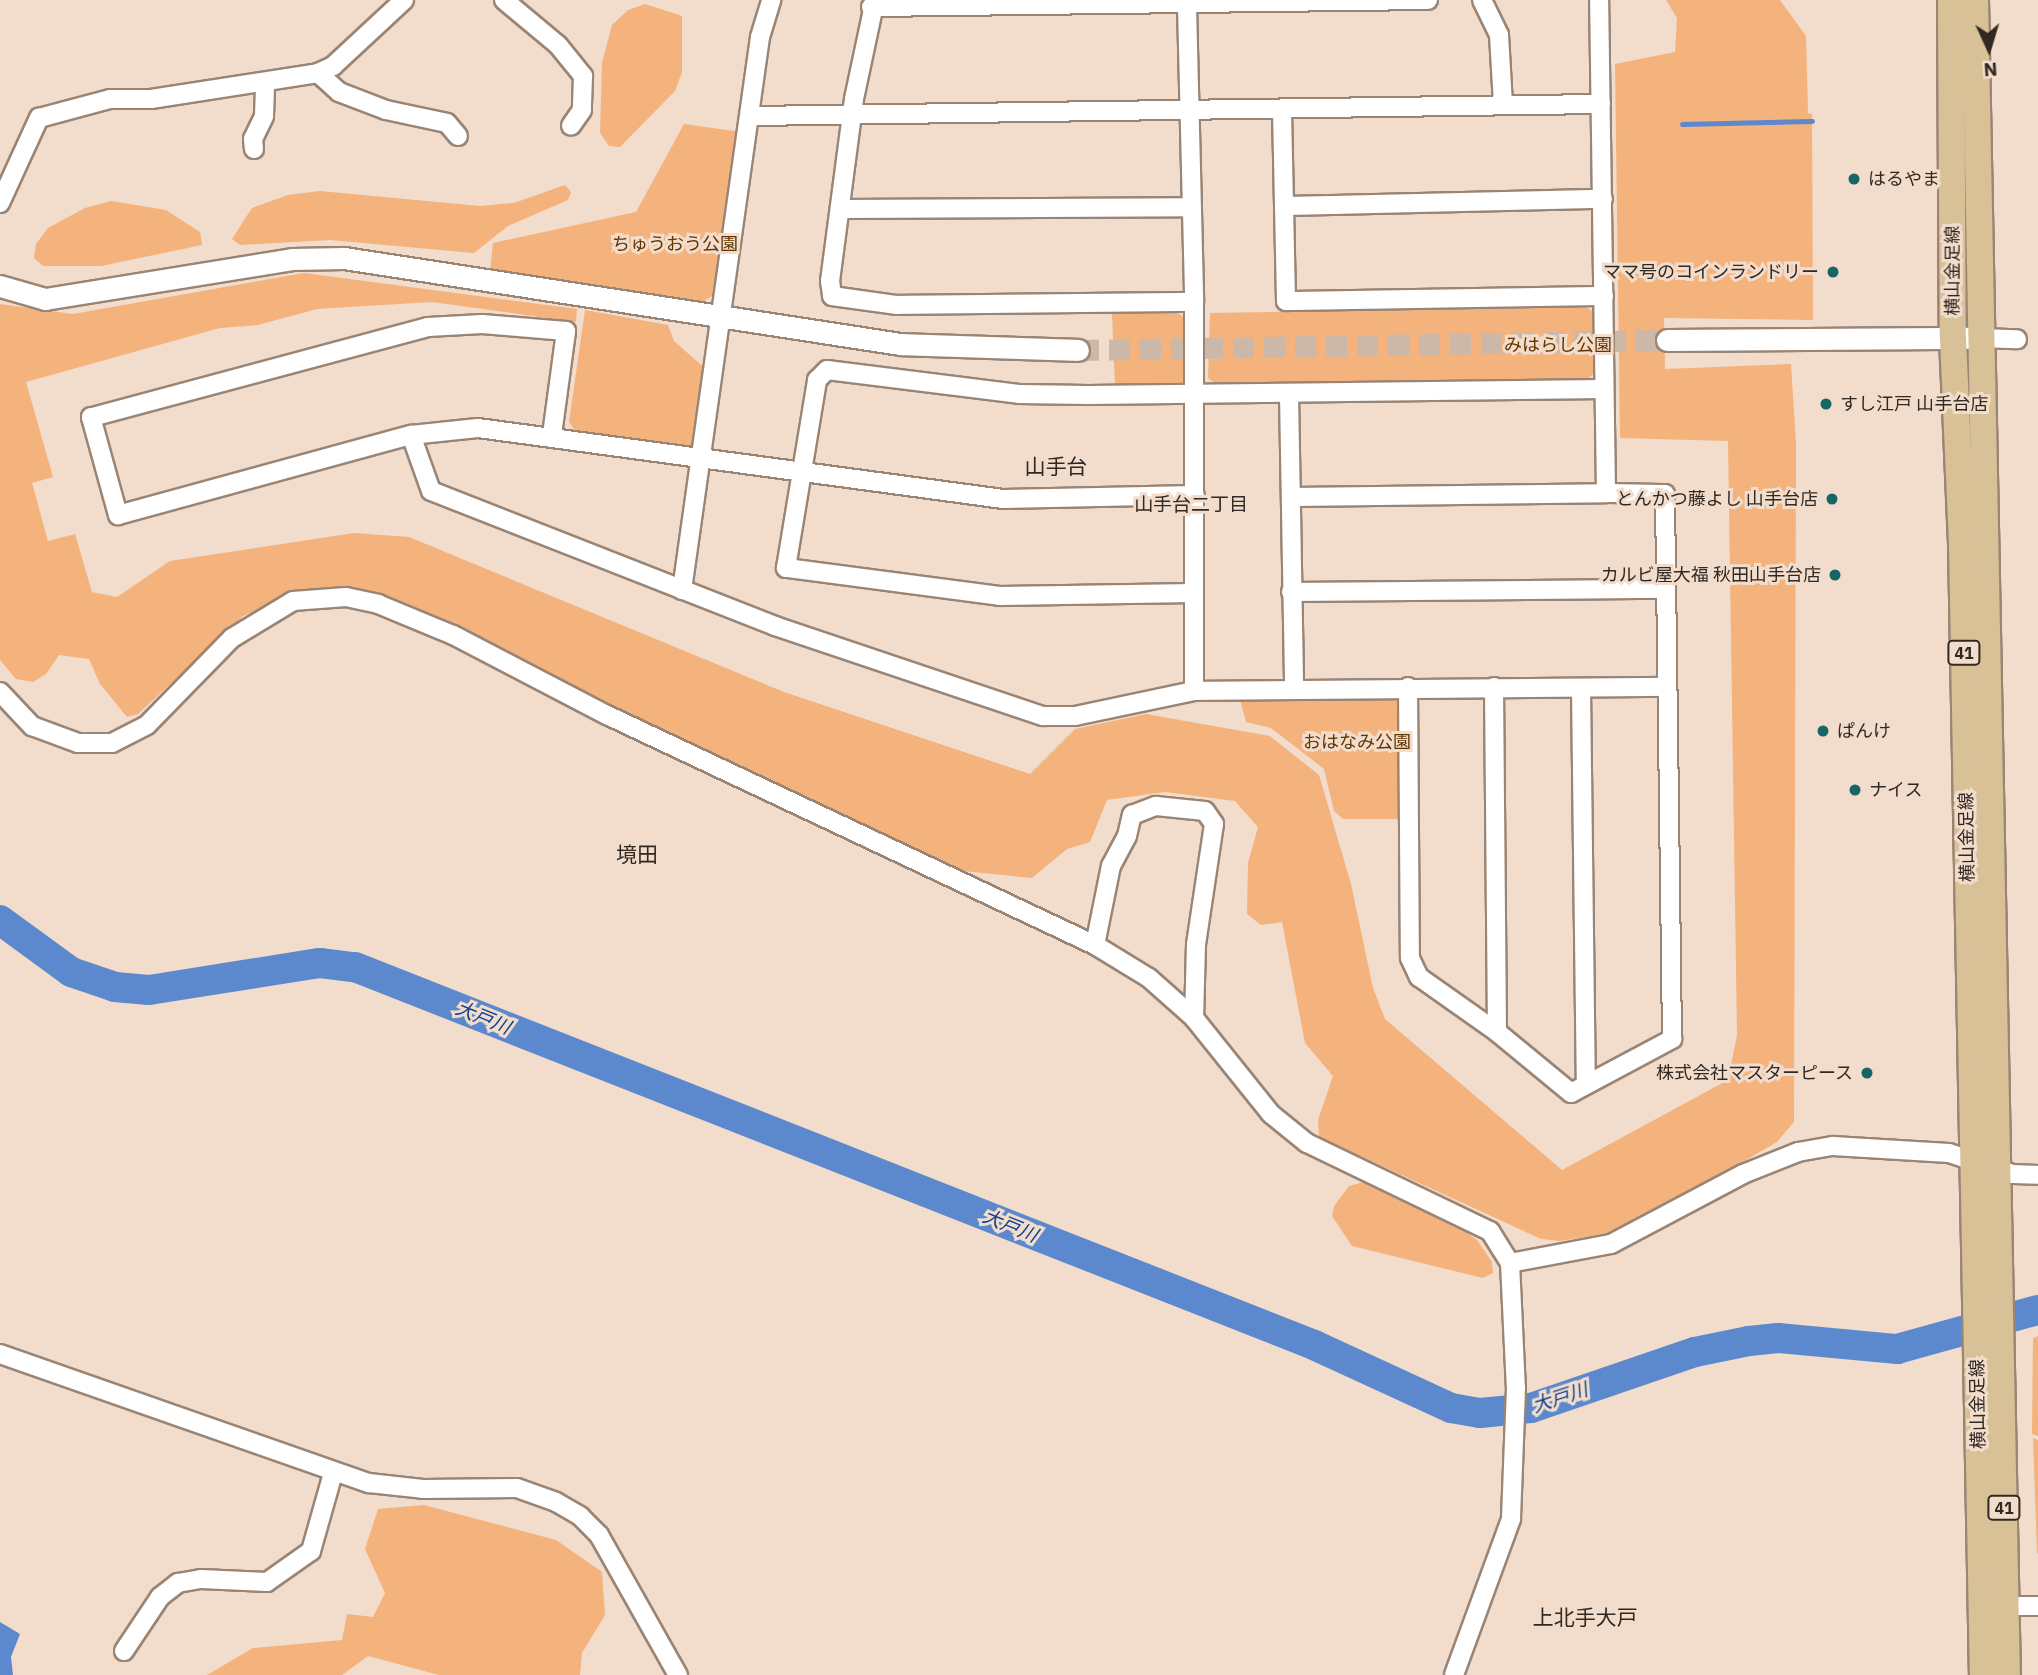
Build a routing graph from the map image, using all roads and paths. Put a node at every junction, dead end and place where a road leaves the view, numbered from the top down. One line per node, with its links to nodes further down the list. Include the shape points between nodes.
1 (404, 0): 11 (street, via 333,66)
2 (504, 0): 19 (street, via 558,45 583,76 582,110)
3 (771, 0): 18 (street, via 760,37)
4 (1428, 0): 10 (street)
5 (1482, 0): 14 (street, via 1499,35)
6 (1599, 0): 13 (street)
7 (1951, 0): 31 (main road, 横山金足線 / 41)
8 (1975, 0): 32 (main road, 横山金足線 / 41)
9 (873, 4): 10 (street); 17 (street)
10 (1180, 4): 15 (street)
11 (318, 73): 12 (street); 20 (street, via 339,92 386,110 447,123)
12 (265, 82): 21 (street, via 264,116 253,139); 23 (street, via 151,99 110,99 39,118)
13 (1601, 104): 14 (street); 22 (street)
14 (1503, 105): 16 (street)
15 (1189, 109): 16 (street); 17 (street); 25 (street)
16 (1282, 110): 24 (street)
17 (852, 112): 18 (street); 26 (street)
18 (751, 116): 30 (street)
19 (571, 126)
20 (458, 136)
21 (254, 149)
22 (1603, 199): 24 (street); 28 (street)
23 (0, 203)
24 (1284, 206): 28 (street, via 1286,301)
25 (1191, 207): 26 (street); 29 (street)
26 (842, 209): 29 (street, via 830,281 832,296 897,305)
27 (0, 286): 30 (street, via 45,299 292,259 344,258)
28 (1604, 296): 36 (street)
29 (1194, 302): 38 (street)
30 (724, 318): 35 (street, via 900,344); 41 (street)
31 (1953, 338): 32 (street); 34 (street); 61 (main road, 横山金足線 / 41)
32 (1979, 338): 33 (street); 61 (main road, 横山金足線 / 41)
33 (2017, 339)
34 (1667, 340)
35 (1077, 349)
36 (1604, 389): 37 (street); 43 (street)
37 (1289, 394): 38 (street); 45 (street)
38 (1194, 395): 42 (street, via 1019,394 827,370 817,380); 44 (street)
39 (411, 435): 40 (street, via 478,428); 40 (street, via 118,515 92,417 428,327 482,324 566,331); 47 (street, via 430,491)
40 (552, 435): 41 (street)
41 (702, 457): 42 (street); 47 (street)
42 (802, 472): 44 (street, via 1003,499); 49 (street, via 786,568 1000,596)
43 (1606, 493): 45 (street); 46 (street, via 1665,494)
44 (1195, 495): 49 (street)
45 (1292, 497): 48 (street)
46 (1666, 589): 48 (street); 52 (street)
47 (682, 590): 55 (street, via 1043,716 1075,716)
48 (1291, 592): 54 (street)
49 (1194, 593): 55 (street)
50 (1408, 687): 51 (street); 54 (street); 59 (street, via 1410,958 1419,977)
51 (1494, 687): 53 (street); 59 (street)
52 (1666, 687): 53 (street); 60 (street, via 1672,1039)
53 (1581, 688): 60 (street)
54 (1294, 689): 55 (street)
55 (1194, 691)
56 (0, 692): 57 (street, via 32,726 78,743 112,743 147,725 232,638 293,601 356,599 453,635 607,715)
57 (1095, 945): 58 (street, via 1149,978); 58 (street, via 1111,866 1132,815 1156,806 1205,811 1214,824 1196,944)
58 (1194, 1018): 63 (street, via 1271,1114 1307,1143 1490,1231)
59 (1497, 1032): 60 (street, via 1571,1093)
60 (1586, 1083)
61 (1985, 1164): 62 (street); 63 (street, via 1949,1153 1833,1146 1798,1152 1743,1174 1611,1244); 66 (main road, 横山金足線 / 41)
62 (2038, 1175)
63 (1510, 1264): 70 (street, via 1516,1388 1511,1519)
64 (0, 1354): 65 (street)
65 (333, 1473): 68 (street, via 311,1551 267,1582 201,1579 178,1583 160,1597); 69 (street, via 423,1489 517,1488 580,1516 599,1535)
66 (1994, 1606): 67 (street); 71 (main road, 横山金足線 / 41); 72 (main road, 横山金足線 / 41)
67 (2038, 1606)
68 (124, 1651)
69 (678, 1675)
70 (1454, 1675)
71 (1983, 1675)
72 (2007, 1675)

